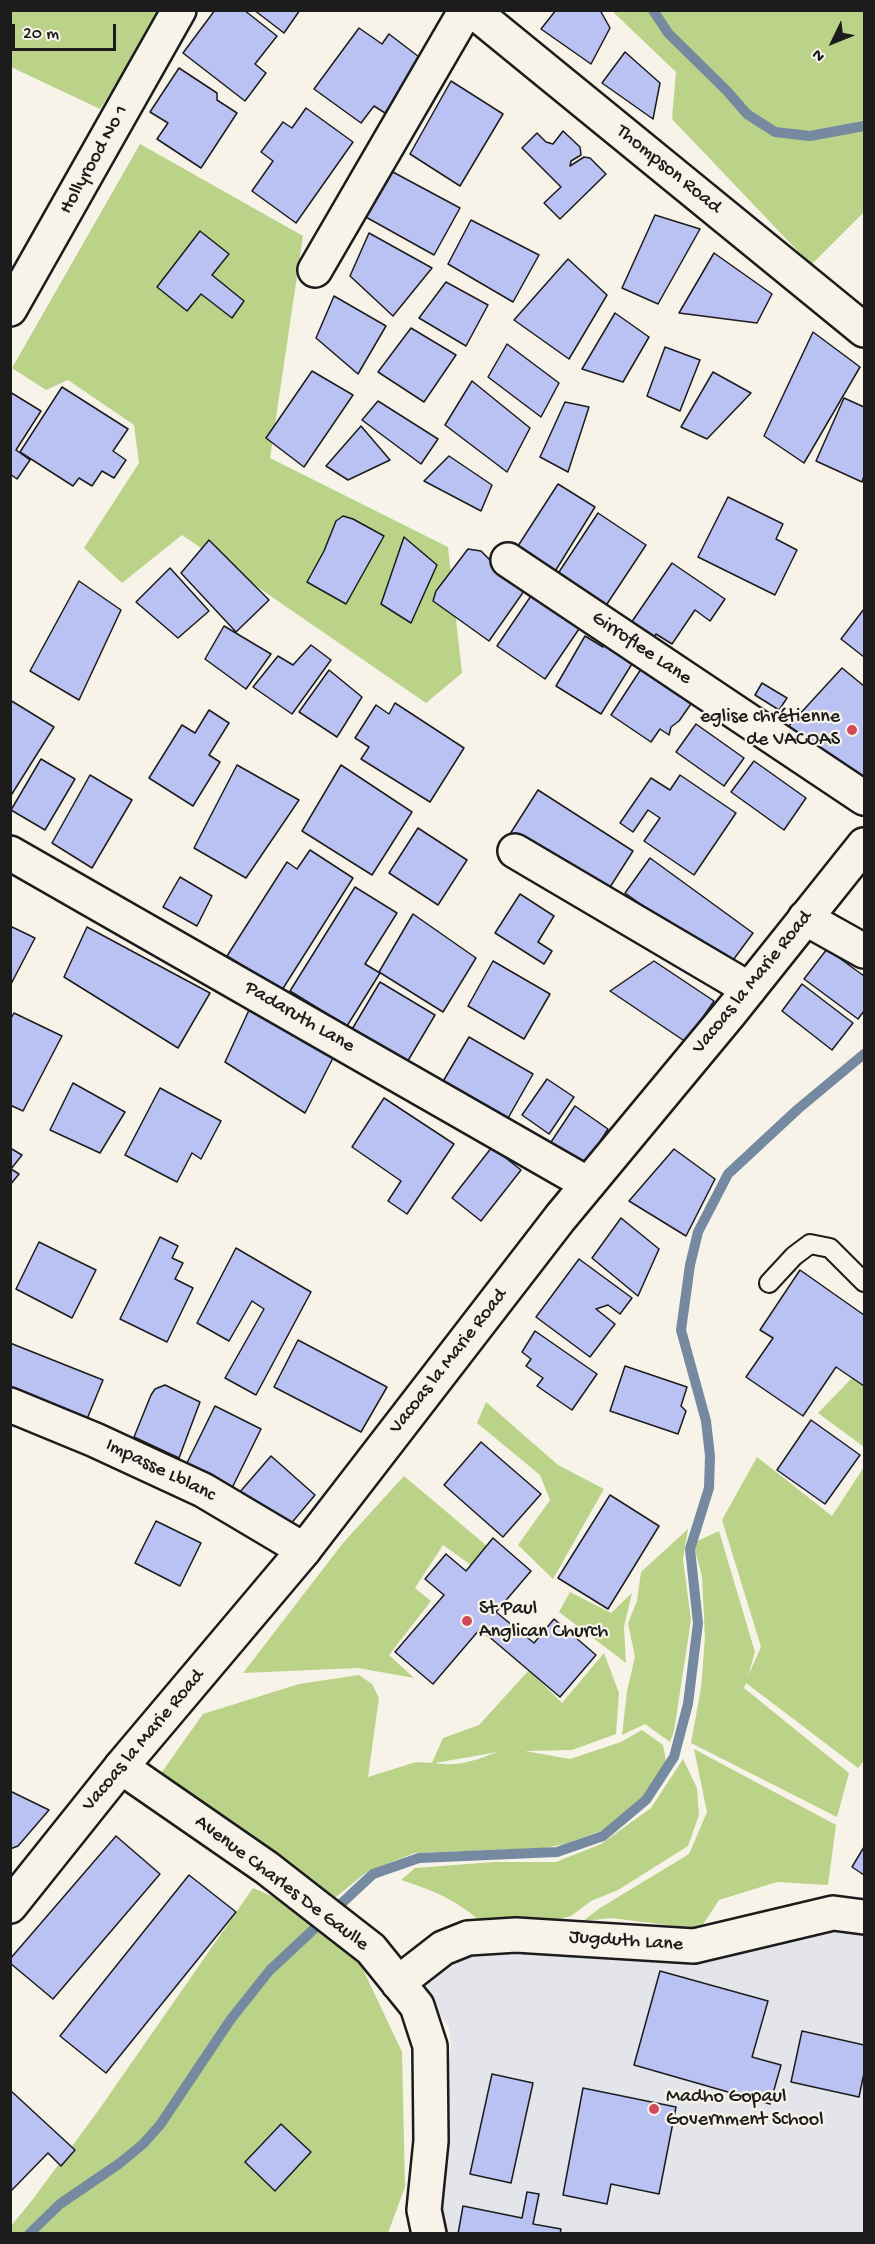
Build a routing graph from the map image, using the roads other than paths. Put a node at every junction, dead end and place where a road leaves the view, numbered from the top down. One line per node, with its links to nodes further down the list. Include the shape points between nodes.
1 (178, 10): 5 (street, Hollyrood No 1)
2 (466, 10): 4 (street)
3 (472, 10): 6 (street, Thompson Road)
4 (315, 270)
5 (10, 309)
6 (864, 330)
7 (508, 560): 8 (street, Girroflee Lane)
8 (864, 798)
9 (864, 844): 12 (street, Vacoas la Marie Road)
10 (515, 851): 14 (street)
11 (10, 853): 15 (street, Padaruth Lane)
12 (805, 918): 13 (street); 14 (street, Vacoas la Marie Road)
13 (864, 951)
14 (749, 989): 15 (street, Vacoas la Marie Road)
15 (588, 1184): 19 (street, Vacoas la Marie Road)
16 (769, 1282): 17 (lane, via 810,1244 830,1248)
17 (864, 1282)
18 (10, 1404): 19 (street, Impasse Lblanc, via 203,1490)
19 (304, 1550): 20 (street, Vacoas la Marie Road)
20 (121, 1767): 21 (street, Vacoas la Marie Road); 24 (street, Avenue Charles De Gaulle, via 267,1868 371,1950)
21 (21, 1879): 22 (street, Vacoas la Marie Road)
22 (10, 1906)
23 (864, 1917): 24 (street, Jugduth Lane, via 833,1913 694,1946 516,1935 468,1938 443,1948)
24 (398, 1983): 25 (street, Avenue Charles De Gaulle, via 417,2006 430,2046 430,2141 424,2210)
25 (429, 2234)

